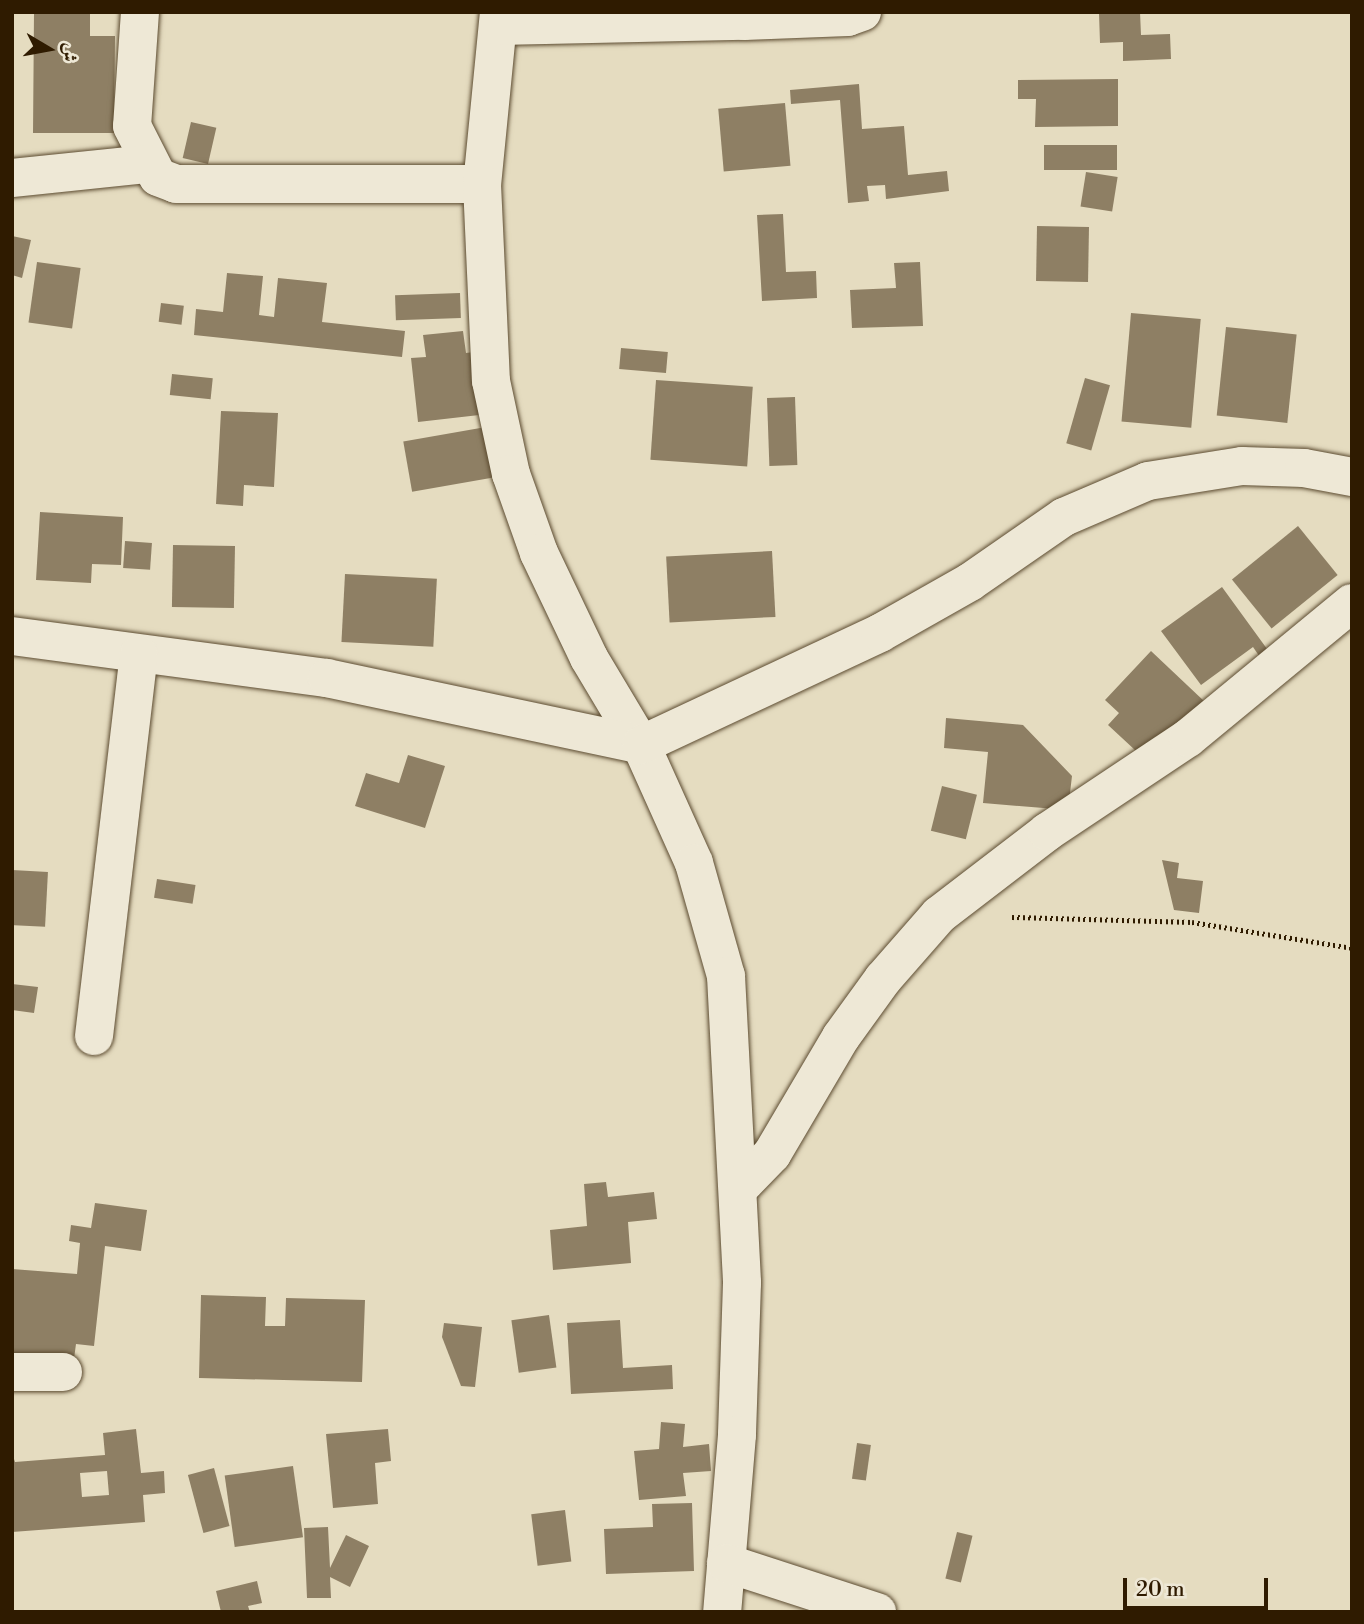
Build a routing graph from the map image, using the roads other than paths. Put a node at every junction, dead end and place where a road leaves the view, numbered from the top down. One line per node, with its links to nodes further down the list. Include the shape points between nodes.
1 (140, 12): 4 (street, via 132,126)
2 (862, 12): 3 (street, via 848,17 744,21)
3 (499, 19): 6 (street)
4 (148, 164): 5 (street); 6 (street, via 158,177 176,184)
5 (12, 178)
6 (482, 184): 11 (street, via 491,381 511,474 540,553 589,658)
7 (1352, 477): 11 (street, via 1304,468 1242,466 1148,481 1064,517 970,582 880,633)
8 (1352, 603): 13 (street, via 1188,738 1047,832 939,915 883,978 841,1037 772,1154)
9 (12, 636): 10 (street)
10 (139, 655): 11 (street, via 327,678); 12 (street)
11 (641, 745): 13 (street, via 694,863 726,976)
12 (94, 1036)
13 (740, 1188): 16 (street, via 737,1435)
14 (12, 1372): 15 (street)
15 (64, 1372)
16 (726, 1563): 17 (street); 18 (street)
17 (722, 1612)
18 (877, 1612)

